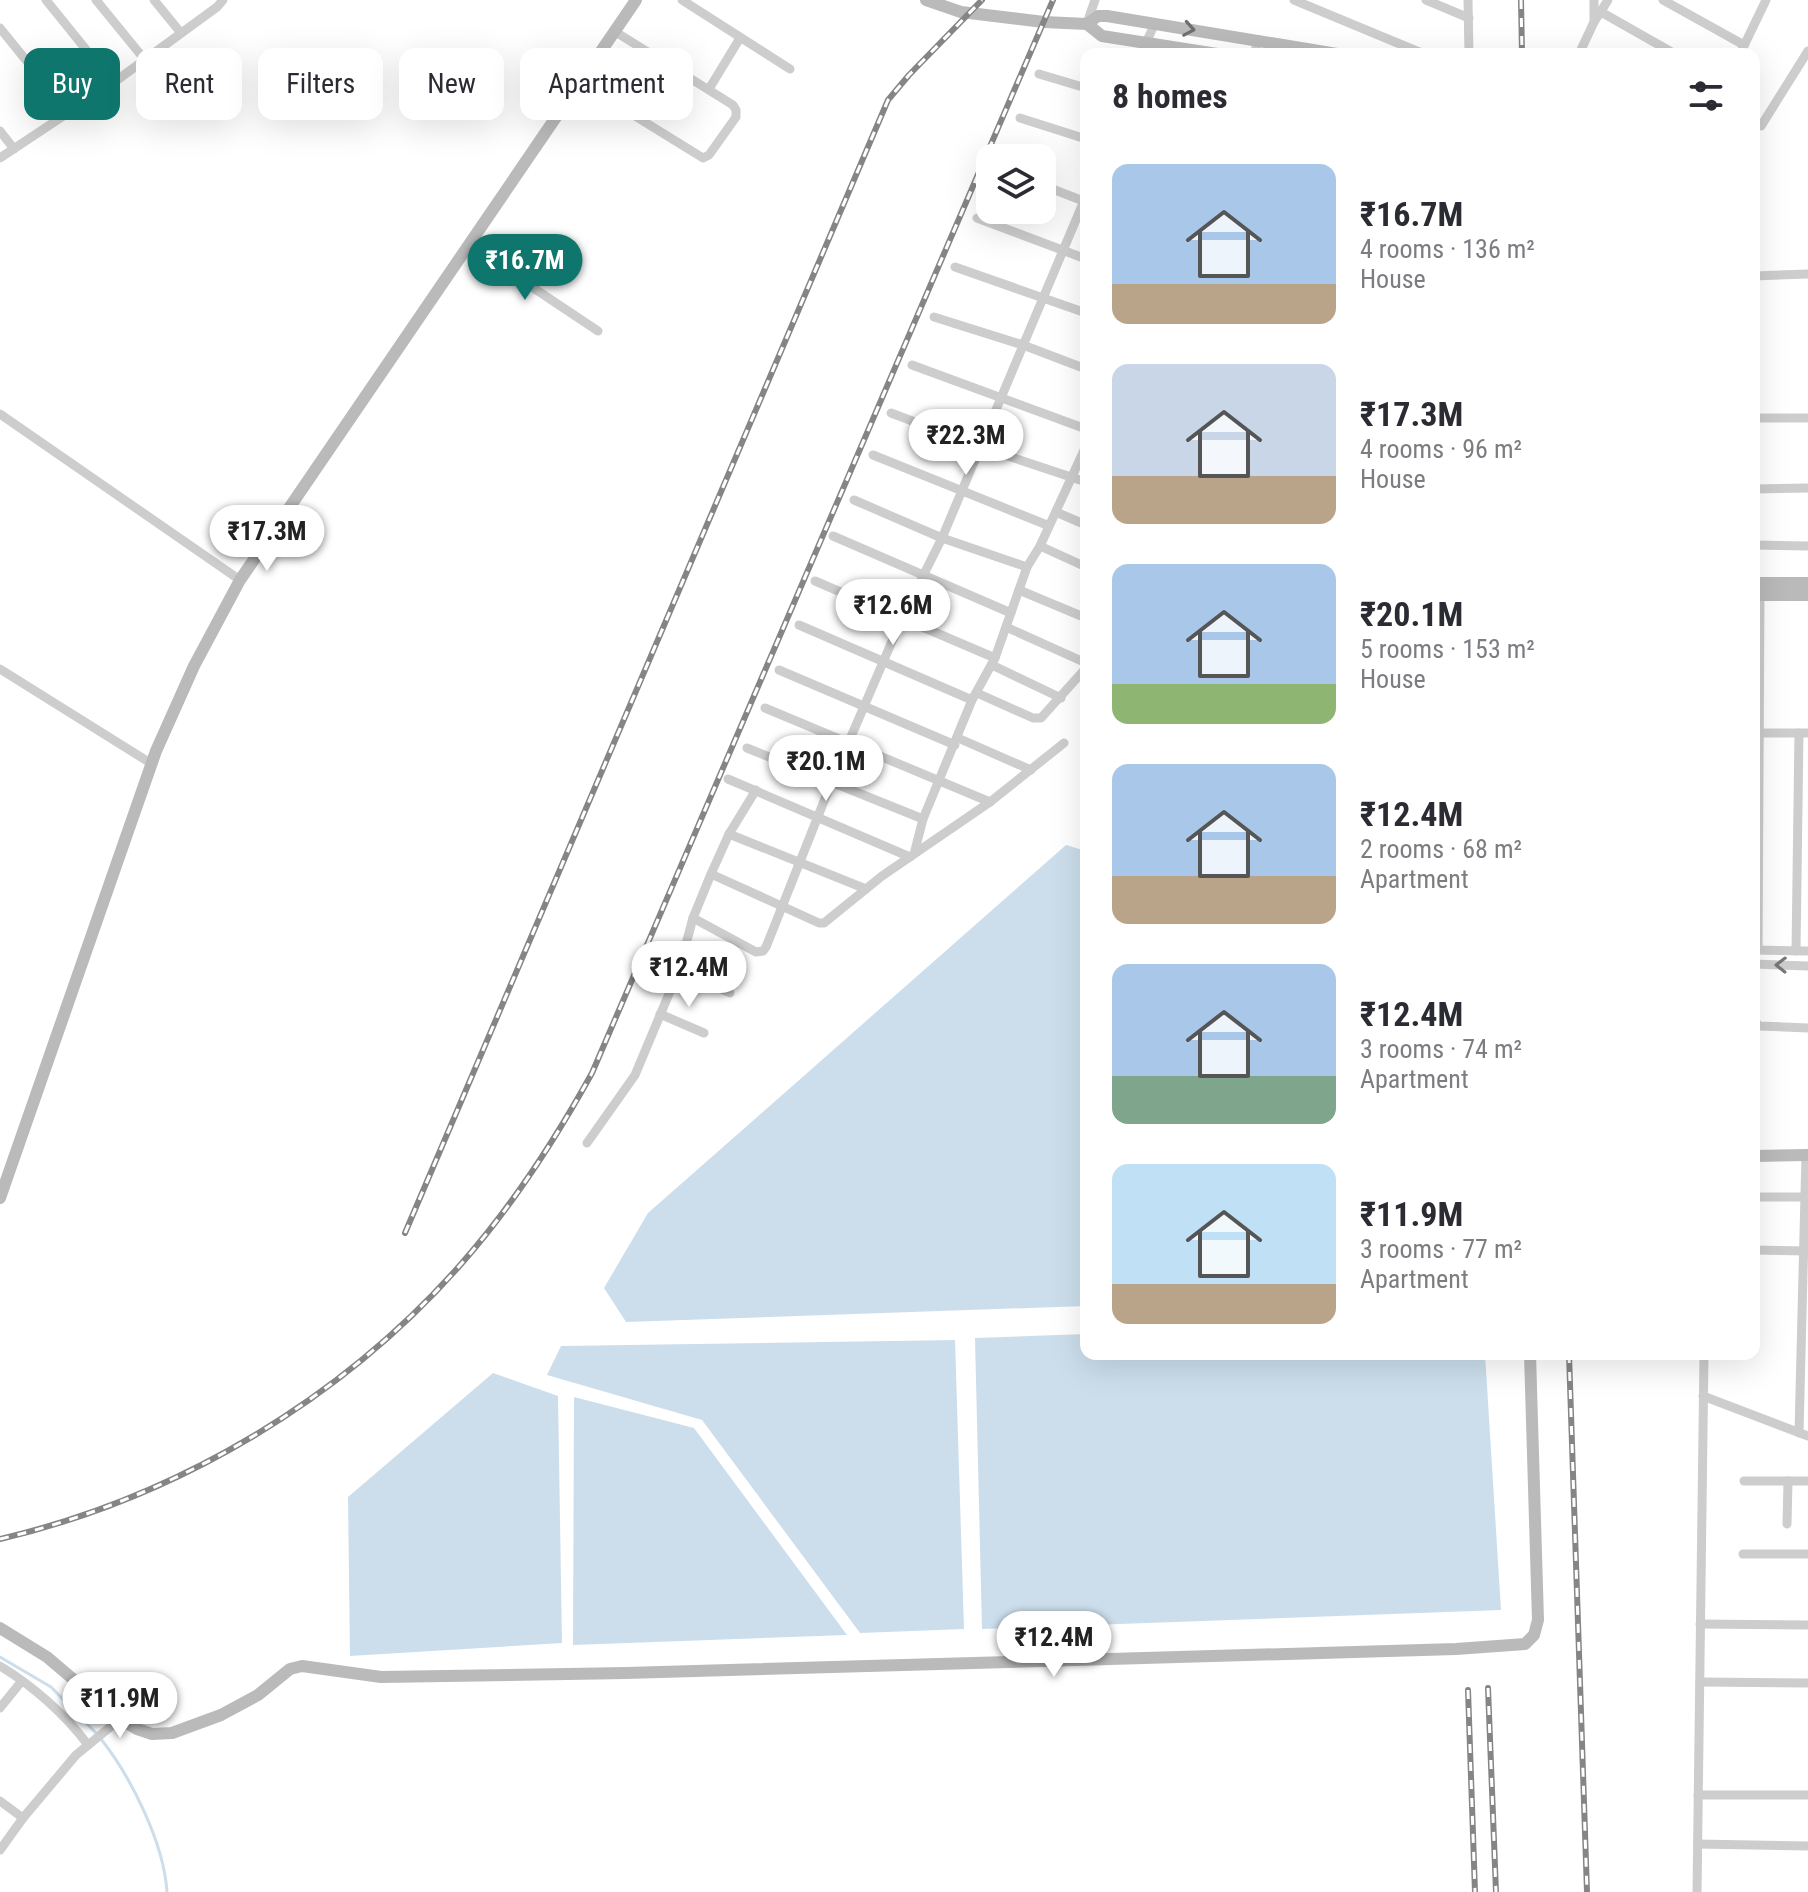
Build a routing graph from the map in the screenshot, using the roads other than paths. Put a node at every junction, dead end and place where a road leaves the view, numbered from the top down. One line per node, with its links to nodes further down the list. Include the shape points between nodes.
1 (46, 0): 25 (street)
2 (96, 0): 36 (street)
3 (154, 0): 23 (street)
4 (223, 0): 23 (street)
5 (636, 0): 22 (street)
6 (682, 0): 24 (street)
7 (926, 0): 20 (street, via 961,12)
8 (1095, 0): 20 (street)
9 (1294, 0): 30 (street)
10 (1426, 0): 17 (street)
11 (1468, 0): 17 (street)
12 (1594, 0): 18 (street)
13 (1608, 0): 16 (street)
14 (1663, 0): 34 (street)
15 (1766, 0): 35 (street)
16 (1601, 12): 18 (street); 33 (street)
17 (1469, 18): 31 (street)
18 (1594, 22): 32 (street)
19 (1155, 23): 20 (street, via 1101,15); 28 (street); 29 (street, one-way to 29)
20 (1087, 24): 28 (street, via 1102,36)
21 (0, 28): 38 (street)
22 (614, 31): 27 (street); 42 (street)
23 (181, 33): 26 (street)
24 (740, 38): 39 (street); 42 (street)
25 (85, 48)
26 (161, 48)
27 (603, 48)
28 (1144, 48)
29 (1256, 48)
30 (1410, 48)
31 (1469, 48)
32 (1582, 48)
33 (1664, 48)
34 (1740, 48)
35 (1742, 48)
36 (136, 49)
37 (1808, 51): 47 (street)
38 (24, 58)
39 (790, 69)
40 (1039, 74): 41 (street)
41 (1080, 86)
42 (709, 89): 46 (street, via 737,113 703,158)
43 (1020, 118): 49 (street)
44 (56, 120): 50 (street)
45 (554, 120): 56 (street)
46 (642, 120)
47 (1761, 126)
48 (0, 131): 50 (street)
49 (1080, 137)
50 (14, 149): 51 (street)
51 (0, 158)
52 (1056, 190): 53 (street)
53 (1080, 198)
54 (1080, 212): 57 (street)
55 (992, 224): 57 (street)
56 (469, 245): 65 (street); 95 (street)
57 (1064, 252): 58 (street); 62 (street)
58 (1080, 257)
59 (955, 267): 62 (street)
60 (1808, 274): 61 (street)
61 (1760, 276)
62 (1042, 296): 63 (street); 66 (street)
63 (1080, 311)
64 (934, 317): 66 (street)
65 (598, 331)
66 (1023, 345): 68 (street); 69 (street)
67 (912, 365): 69 (street)
68 (1080, 367)
69 (1002, 399): 74 (street); 75 (street)
70 (891, 413): 75 (street)
71 (0, 414): 95 (street)
72 (1760, 418): 73 (street)
73 (1808, 418)
74 (1080, 427)
75 (981, 447): 78 (street); 82 (street)
76 (873, 455): 82 (street)
77 (1080, 458): 78 (street)
78 (1071, 476): 79 (street); 84 (street)
79 (1080, 480)
80 (1808, 488): 81 (street)
81 (1760, 489)
82 (961, 493): 86 (street); 88 (street)
83 (854, 500): 88 (street)
84 (1056, 512): 85 (street); 86 (street)
85 (1080, 522)
86 (1047, 525): 90 (street)
87 (833, 536): 94 (street)
88 (942, 538): 93 (street); 94 (street)
89 (1760, 545): 91 (street)
90 (1040, 546): 92 (street); 93 (street)
91 (1808, 546)
92 (1080, 564)
93 (1027, 567): 100 (street)
94 (923, 575): 102 (street); 104 (street)
95 (240, 580): 123 (street, via 194,666)
96 (815, 581): 104 (street)
97 (1808, 583): 98 (street)
98 (1760, 589)
99 (1760, 589): 101 (street)
100 (1019, 590): 102 (street); 103 (street)
101 (1808, 595)
102 (1011, 613): 106 (street)
103 (1080, 615)
104 (902, 618): 107 (street); 108 (street)
105 (799, 625): 108 (street)
106 (1006, 627): 107 (street); 109 (street)
107 (993, 661): 113 (street); 114 (street)
108 (885, 662): 113 (street); 115 (street)
109 (1080, 663)
110 (0, 669): 123 (street)
111 (779, 670): 115 (street)
112 (1080, 674): 114 (street)
113 (975, 697): 114 (street, via 1037,718); 119 (street)
114 (1061, 698)
115 (865, 706): 119 (street); 121 (street)
116 (765, 708): 121 (street)
117 (1760, 733): 118 (street)
118 (1804, 733): 138 (street)
119 (957, 742): 124 (street); 127 (street)
120 (1064, 743): 124 (street)
121 (849, 744): 126 (street); 127 (street)
122 (747, 748): 126 (street)
123 (152, 764): 157 (street)
124 (1031, 770): 129 (street)
125 (728, 779): 128 (street)
126 (832, 781): 130 (street); 131 (street)
127 (940, 782): 129 (street); 131 (street)
128 (756, 790): 130 (street); 132 (street)
129 (990, 802): 133 (street)
130 (816, 817): 133 (street); 134 (street)
131 (923, 819): 133 (street)
132 (729, 834): 134 (street); 135 (street)
133 (912, 856): 136 (street)
134 (798, 862): 136 (street); 137 (street)
135 (711, 874): 137 (street); 140 (street)
136 (866, 889): 137 (street, via 824,923)
137 (781, 905): 140 (street, via 760,952)
138 (1797, 911): 139 (street); 142 (street)
139 (1808, 912)
140 (693, 918): 146 (street)
141 (1760, 950): 142 (street)
142 (1796, 951): 143 (street)
143 (1808, 951)
144 (1760, 964): 145 (street, one-way to 144)
145 (1808, 966)
146 (679, 970): 147 (street); 148 (street)
147 (730, 993)
148 (660, 1014): 151 (street); 152 (street, via 630,1084)
149 (1760, 1026): 150 (street)
150 (1808, 1028)
151 (704, 1033)
152 (587, 1143)
153 (1807, 1155): 154 (street); 156 (street)
154 (1760, 1156)
155 (1760, 1197): 156 (street)
156 (1806, 1197): 159 (street)
157 (0, 1198)
158 (1760, 1250): 159 (street)
159 (1806, 1251): 160 (street)
160 (1805, 1309): 161 (street)
161 (1804, 1353): 165 (street)
162 (1530, 1360): 181 (street, via 1538,1620 1525,1644 611,1674 381,1677 302,1666 240,1706 172,1733 145,1732)
163 (1704, 1360): 164 (street)
164 (1703, 1396): 166 (street); 173 (street)
165 (1804, 1402): 166 (street)
166 (1803, 1434)
167 (1744, 1481): 168 (street)
168 (1788, 1481): 169 (street); 170 (street)
169 (1808, 1481)
170 (1787, 1524)
171 (1743, 1554): 172 (street)
172 (1808, 1554)
173 (1700, 1624): 174 (street); 178 (street)
174 (1808, 1625)
175 (0, 1628): 181 (street, via 47,1657)
176 (0, 1666): 177 (street)
177 (21, 1682): 180 (street); 182 (street)
178 (1700, 1682): 179 (street); 183 (street)
179 (1808, 1683)
180 (0, 1708)
181 (120, 1719): 182 (street)
182 (91, 1743): 186 (street)
183 (1698, 1795): 184 (street); 187 (street)
184 (1808, 1795)
185 (0, 1801): 186 (street)
186 (23, 1818): 189 (street)
187 (1698, 1844): 188 (street); 190 (street)
188 (1808, 1846)
189 (0, 1850)
190 (1697, 1892)

